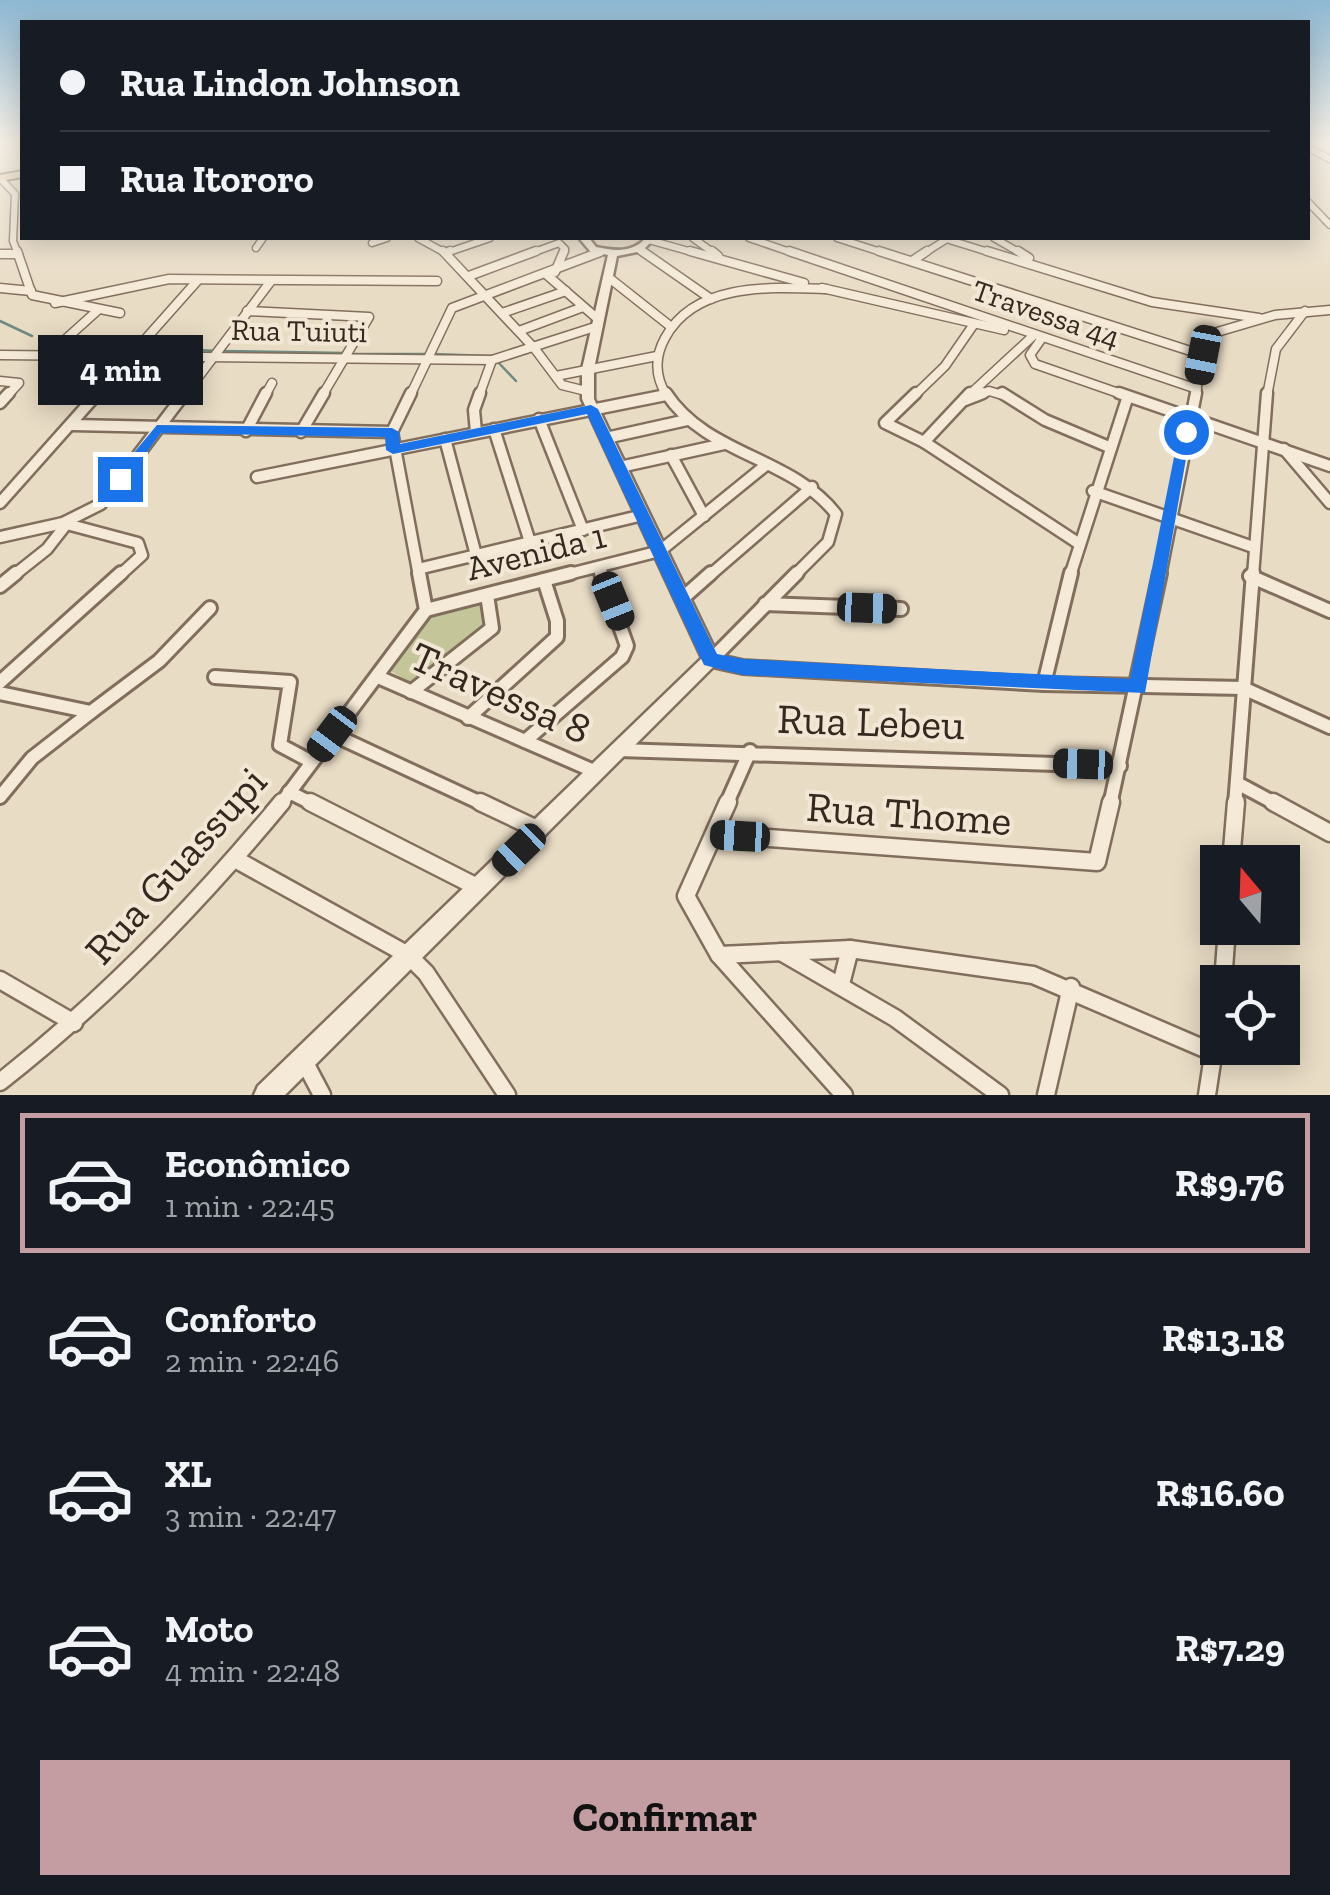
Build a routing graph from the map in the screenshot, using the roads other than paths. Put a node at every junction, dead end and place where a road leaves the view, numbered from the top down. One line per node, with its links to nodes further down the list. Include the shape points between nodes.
1 (13, 192): 22 (street)
2 (1310, 204): 3 (street)
3 (1330, 225)
4 (261, 240): 17 (street)
5 (381, 240): 16 (street)
6 (422, 240): 20 (street)
7 (484, 240): 20 (street)
8 (585, 240): 19 (street)
9 (653, 240): 18 (street); 23 (street)
10 (699, 240): 23 (street)
11 (755, 240): 33 (street, Travessa 44)
12 (842, 240): 24 (street)
13 (942, 240): 24 (street)
14 (952, 240): 25 (street)
15 (998, 240): 25 (street)
16 (372, 243)
17 (256, 248)
18 (638, 249): 19 (street); 42 (street)
19 (607, 252): 26 (street); 29 (street)
20 (446, 253): 27 (street)
21 (0, 254): 22 (street)
22 (18, 254): 37 (street)
23 (725, 261): 35 (street); 36 (street)
24 (912, 262): 67 (street)
25 (1058, 272): 54 (street, via 1152,302)
26 (551, 273): 27 (street, via 566,249 558,244); 38 (street); 40 (street)
27 (469, 276): 40 (street)
28 (891, 276): 33 (street)
29 (608, 278): 55 (street); 57 (street)
30 (198, 280): 31 (street); 43 (street, via 155,281); 60 (street)
31 (271, 280): 32 (street); 49 (street)
32 (437, 280)
33 (881, 282): 39 (street, Travessa 44); 41 (street)
34 (0, 288): 37 (street)
35 (763, 288): 36 (street); 42 (street)
36 (826, 290): 41 (street)
37 (31, 291): 43 (street)
38 (566, 291): 44 (street); 52 (street)
39 (920, 295): 45 (street, Travessa 44); 46 (street)
40 (486, 296): 52 (street); 63 (street, via 452,308)
41 (862, 298): 46 (street)
42 (710, 299): 57 (street)
43 (55, 303): 47 (street)
44 (583, 307): 55 (street); 58 (street)
45 (955, 307): 53 (street); 59 (street, Travessa 44)
46 (901, 308): 53 (street)
47 (98, 310): 51 (street); 66 (street)
48 (1330, 310): 50 (street)
49 (247, 311): 62 (street); 64 (street, via 369,317)
50 (1305, 311): 54 (street); 95 (street, via 1272,360)
51 (120, 313)
52 (502, 313): 58 (street)
53 (942, 318): 56 (street)
54 (1260, 318): 67 (street, via 1207,335)
55 (598, 323): 61 (street, Rua Tuiuti); 70 (street)
56 (974, 324): 59 (street); 94 (street, via 945,366 884,422)
57 (670, 326): 68 (street)
58 (519, 331): 61 (street)
59 (1033, 335): 74 (street, Travessa 44); 77 (street, via 1035,364); 78 (street)
60 (138, 349): 62 (street, Rua Tuiuti); 66 (street, Rua Tuiuti); 84 (street)
61 (535, 349): 69 (street, Rua Tuiuti); 71 (street)
62 (216, 352): 64 (street, Rua Tuiuti); 86 (street)
63 (429, 353): 64 (street, Rua Tuiuti); 69 (street, Rua Tuiuti); 90 (street)
64 (346, 354): 89 (street)
65 (0, 355): 66 (street, Rua Tuiuti)
66 (48, 355)
67 (1203, 355): 74 (street)
68 (658, 356): 70 (street); 76 (street)
69 (495, 359): 91 (street, via 473,418)
70 (588, 369): 71 (street); 75 (street)
71 (556, 376): 75 (street, via 565,388)
72 (0, 381): 79 (street, via 19,382)
73 (272, 383): 88 (street)
74 (1197, 388): 82 (street)
75 (586, 392): 80 (street, Avenida 1)
76 (666, 396): 80 (street); 83 (street)
77 (1127, 399): 82 (street); 97 (street)
78 (965, 400): 85 (street); 97 (street, via 995,391)
79 (0, 403)
80 (591, 409): 81 (street); 92 (street, Avenida 1)
81 (539, 419): 87 (street); 114 (street)
82 (1190, 419): 95 (street); 112 (street)
83 (687, 420): 92 (street); 96 (street)
84 (73, 426): 86 (street); 108 (street)
85 (941, 426): 94 (street); 100 (street)
86 (157, 429): 88 (street); 113 (street, via 101,504)
87 (494, 429): 91 (street); 116 (street)
88 (246, 431): 89 (street)
89 (300, 432): 90 (street)
90 (392, 432): 99 (street)
91 (476, 432): 93 (street)
92 (606, 438): 104 (street, Avenida 1)
93 (445, 439): 99 (street); 120 (street)
94 (924, 442): 100 (street)
95 (1260, 442): 98 (street); 118 (street)
96 (724, 444): 101 (street); 102 (street)
97 (1109, 447): 107 (street)
98 (1284, 449): 103 (street); 109 (street)
99 (393, 450): 105 (street); 122 (street)
100 (937, 452): 117 (street)
101 (671, 455): 104 (street); 111 (street)
102 (766, 466): 106 (street); 111 (street)
103 (1330, 466)
104 (620, 467): 110 (street, Avenida 1)
105 (257, 478)
106 (812, 487): 127 (street); 128 (street, via 833,508 835,530)
107 (1094, 491): 112 (street); 117 (street)
108 (0, 503)
109 (1330, 503)
110 (643, 515): 114 (street); 119 (street, Avenida 1)
111 (704, 516): 119 (street)
112 (1169, 518): 118 (street); 138 (street)
113 (64, 525): 115 (street); 125 (street, via 48,549); 136 (street, via 127,538 142,554)
114 (583, 530): 116 (street)
115 (0, 537)
116 (530, 542): 120 (street)
117 (1078, 543): 137 (street)
118 (1254, 548): 123 (street)
119 (660, 550): 121 (street, Avenida 1); 127 (street, Avenida 1)
120 (476, 555): 122 (street)
121 (599, 567): 124 (street, Avenida 1); 146 (street, via 627,646)
122 (418, 569): 131 (street)
123 (1250, 576): 132 (street); 139 (street)
124 (544, 580): 126 (street, Avenida 1); 143 (street, via 557,637)
125 (0, 586)
126 (486, 595): 131 (street, Avenida 1); 140 (street, via 492,628)
127 (684, 598): 133 (street, Avenida 1)
128 (766, 604): 130 (street); 133 (street)
129 (210, 608): 142 (street, via 160,661)
130 (901, 608)
131 (426, 610): 134 (street, Rua Guassupi)
132 (1330, 612)
133 (710, 660): 137 (street); 147 (street)
134 (378, 677): 140 (street, Travessa 8); 145 (street, Rua Guassupi)
135 (215, 678): 149 (street, via 290,682 280,745)
136 (0, 682)
137 (1044, 684): 138 (street)
138 (1138, 687): 139 (street); 150 (street)
139 (1243, 688): 144 (street); 152 (street)
140 (411, 692): 143 (street, Travessa 8)
141 (0, 693): 142 (street)
142 (91, 712): 154 (street, via 32,758)
143 (468, 718): 146 (street, Travessa 8)
144 (1330, 727)
145 (332, 734): 149 (street, Rua Guassupi); 155 (street)
146 (525, 740): 151 (street, Travessa 8)
147 (619, 750): 148 (street, Rua Lebeu); 151 (street)
148 (750, 751): 150 (street, Rua Lebeu); 157 (street)
149 (312, 762): 153 (street, Rua Guassupi)
150 (1120, 766): 157 (street, Rua Thome, via 1097,862)
151 (596, 772): 155 (street)
152 (1237, 782): 156 (street); 158 (street)
153 (289, 792): 159 (street, Rua Guassupi); 160 (street)
154 (0, 796)
155 (539, 830): 160 (street)
156 (1330, 833)
157 (715, 834): 164 (street, via 686,896)
158 (1232, 845)
159 (235, 859): 163 (street); 168 (street, Rua Guassupi)
160 (479, 888): 163 (street)
161 (850, 949): 162 (street); 166 (street); 167 (street, via 993,967)
162 (777, 950): 164 (street); 166 (street)
163 (408, 955): 170 (street); 175 (street)
164 (720, 956): 176 (street)
165 (0, 980): 168 (street)
166 (841, 984): 177 (street, via 939,1046)
167 (1071, 987): 169 (street); 178 (street)
168 (74, 1024): 172 (street, Rua Guassupi)
169 (1200, 1046)
170 (303, 1059): 173 (street); 174 (street)
171 (1210, 1065): 179 (street)
172 (0, 1082)
173 (267, 1095)
174 (322, 1095)
175 (507, 1095)
176 (844, 1095)
177 (1000, 1095)
178 (1046, 1095)
179 (1207, 1095)

